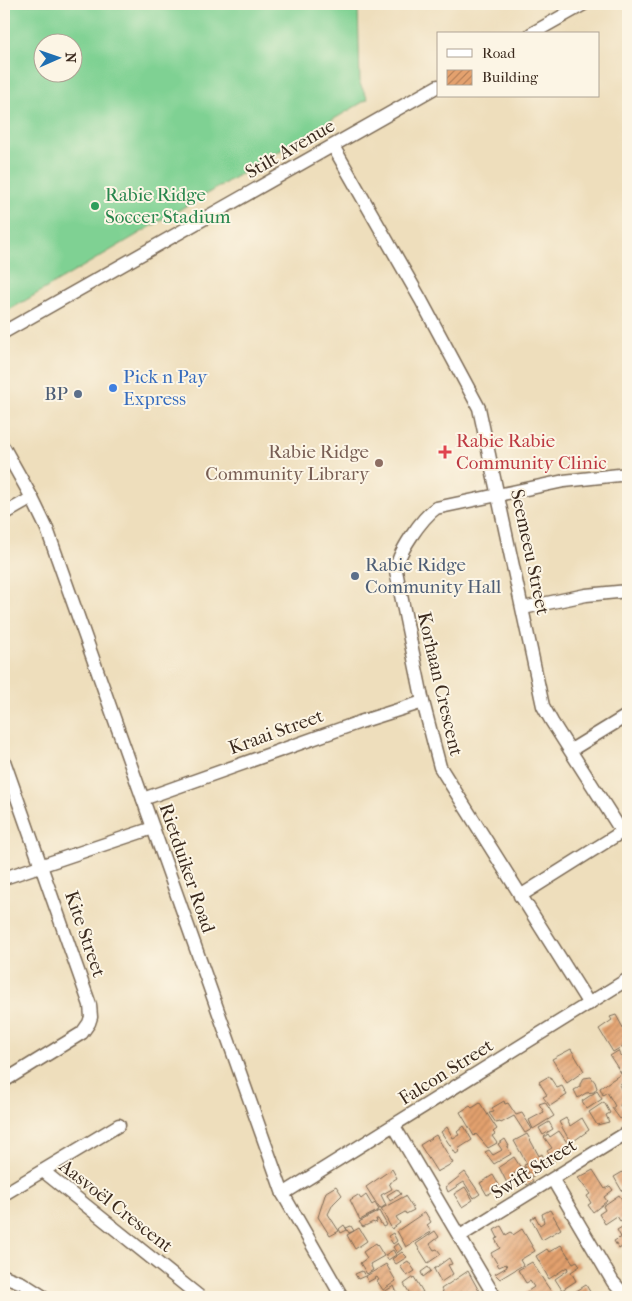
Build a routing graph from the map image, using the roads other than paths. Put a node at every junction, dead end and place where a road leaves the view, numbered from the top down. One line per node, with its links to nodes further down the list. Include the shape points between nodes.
1 (584, 4): 2 (street)
2 (535, 32)
3 (437, 87): 4 (street, Stilt Avenue)
4 (333, 146): 5 (street, Stilt Avenue); 8 (street, Seemeeu Street, via 477,403)
5 (4, 332)
6 (4, 448): 9 (street, Rietduiker Road)
7 (628, 474): 8 (street, Korhaan Crescent)
8 (498, 494): 12 (street, Seemeeu Street); 13 (street, Korhaan Crescent, via 436,508 425,518 398,558 396,577)
9 (32, 498): 10 (street); 17 (street, Rietduiker Road, via 52,544)
10 (4, 514)
11 (628, 591): 12 (street, via 586,595)
12 (523, 608): 15 (street, Seemeeu Street, via 544,706)
13 (423, 702): 17 (street, Kraai Street); 22 (street, Korhaan Crescent, via 440,767)
14 (628, 715): 15 (street)
15 (571, 750): 19 (street, Seemeeu Street)
16 (4, 761): 20 (street, Kite Street)
17 (143, 799): 18 (street, Rietduiker Road)
18 (153, 828): 20 (street); 32 (street, Rietduiker Road)
19 (625, 830): 22 (street)
20 (41, 866): 21 (street); 25 (street, Kite Street, via 90,1005 90,1017 82,1033)
21 (4, 878)
22 (520, 896): 24 (street, Korhaan Crescent)
23 (628, 979): 24 (street, Falcon Street)
24 (589, 1004): 27 (street, Falcon Street)
25 (4, 1082)
26 (119, 1125): 29 (street)
27 (394, 1126): 32 (street, Falcon Street); 33 (street)
28 (628, 1132): 30 (street, Swift Street)
29 (43, 1172): 31 (street, Aasvoël Crescent); 37 (street, Aasvoël Crescent)
30 (553, 1180): 33 (street, Swift Street); 35 (street, via 615,1285)
31 (4, 1194)
32 (284, 1194): 38 (street, Rietduiker Road)
33 (460, 1236): 39 (street)
34 (4, 1276): 36 (street)
35 (628, 1292)
36 (44, 1297)
37 (200, 1297)
38 (342, 1297)
39 (495, 1297)

